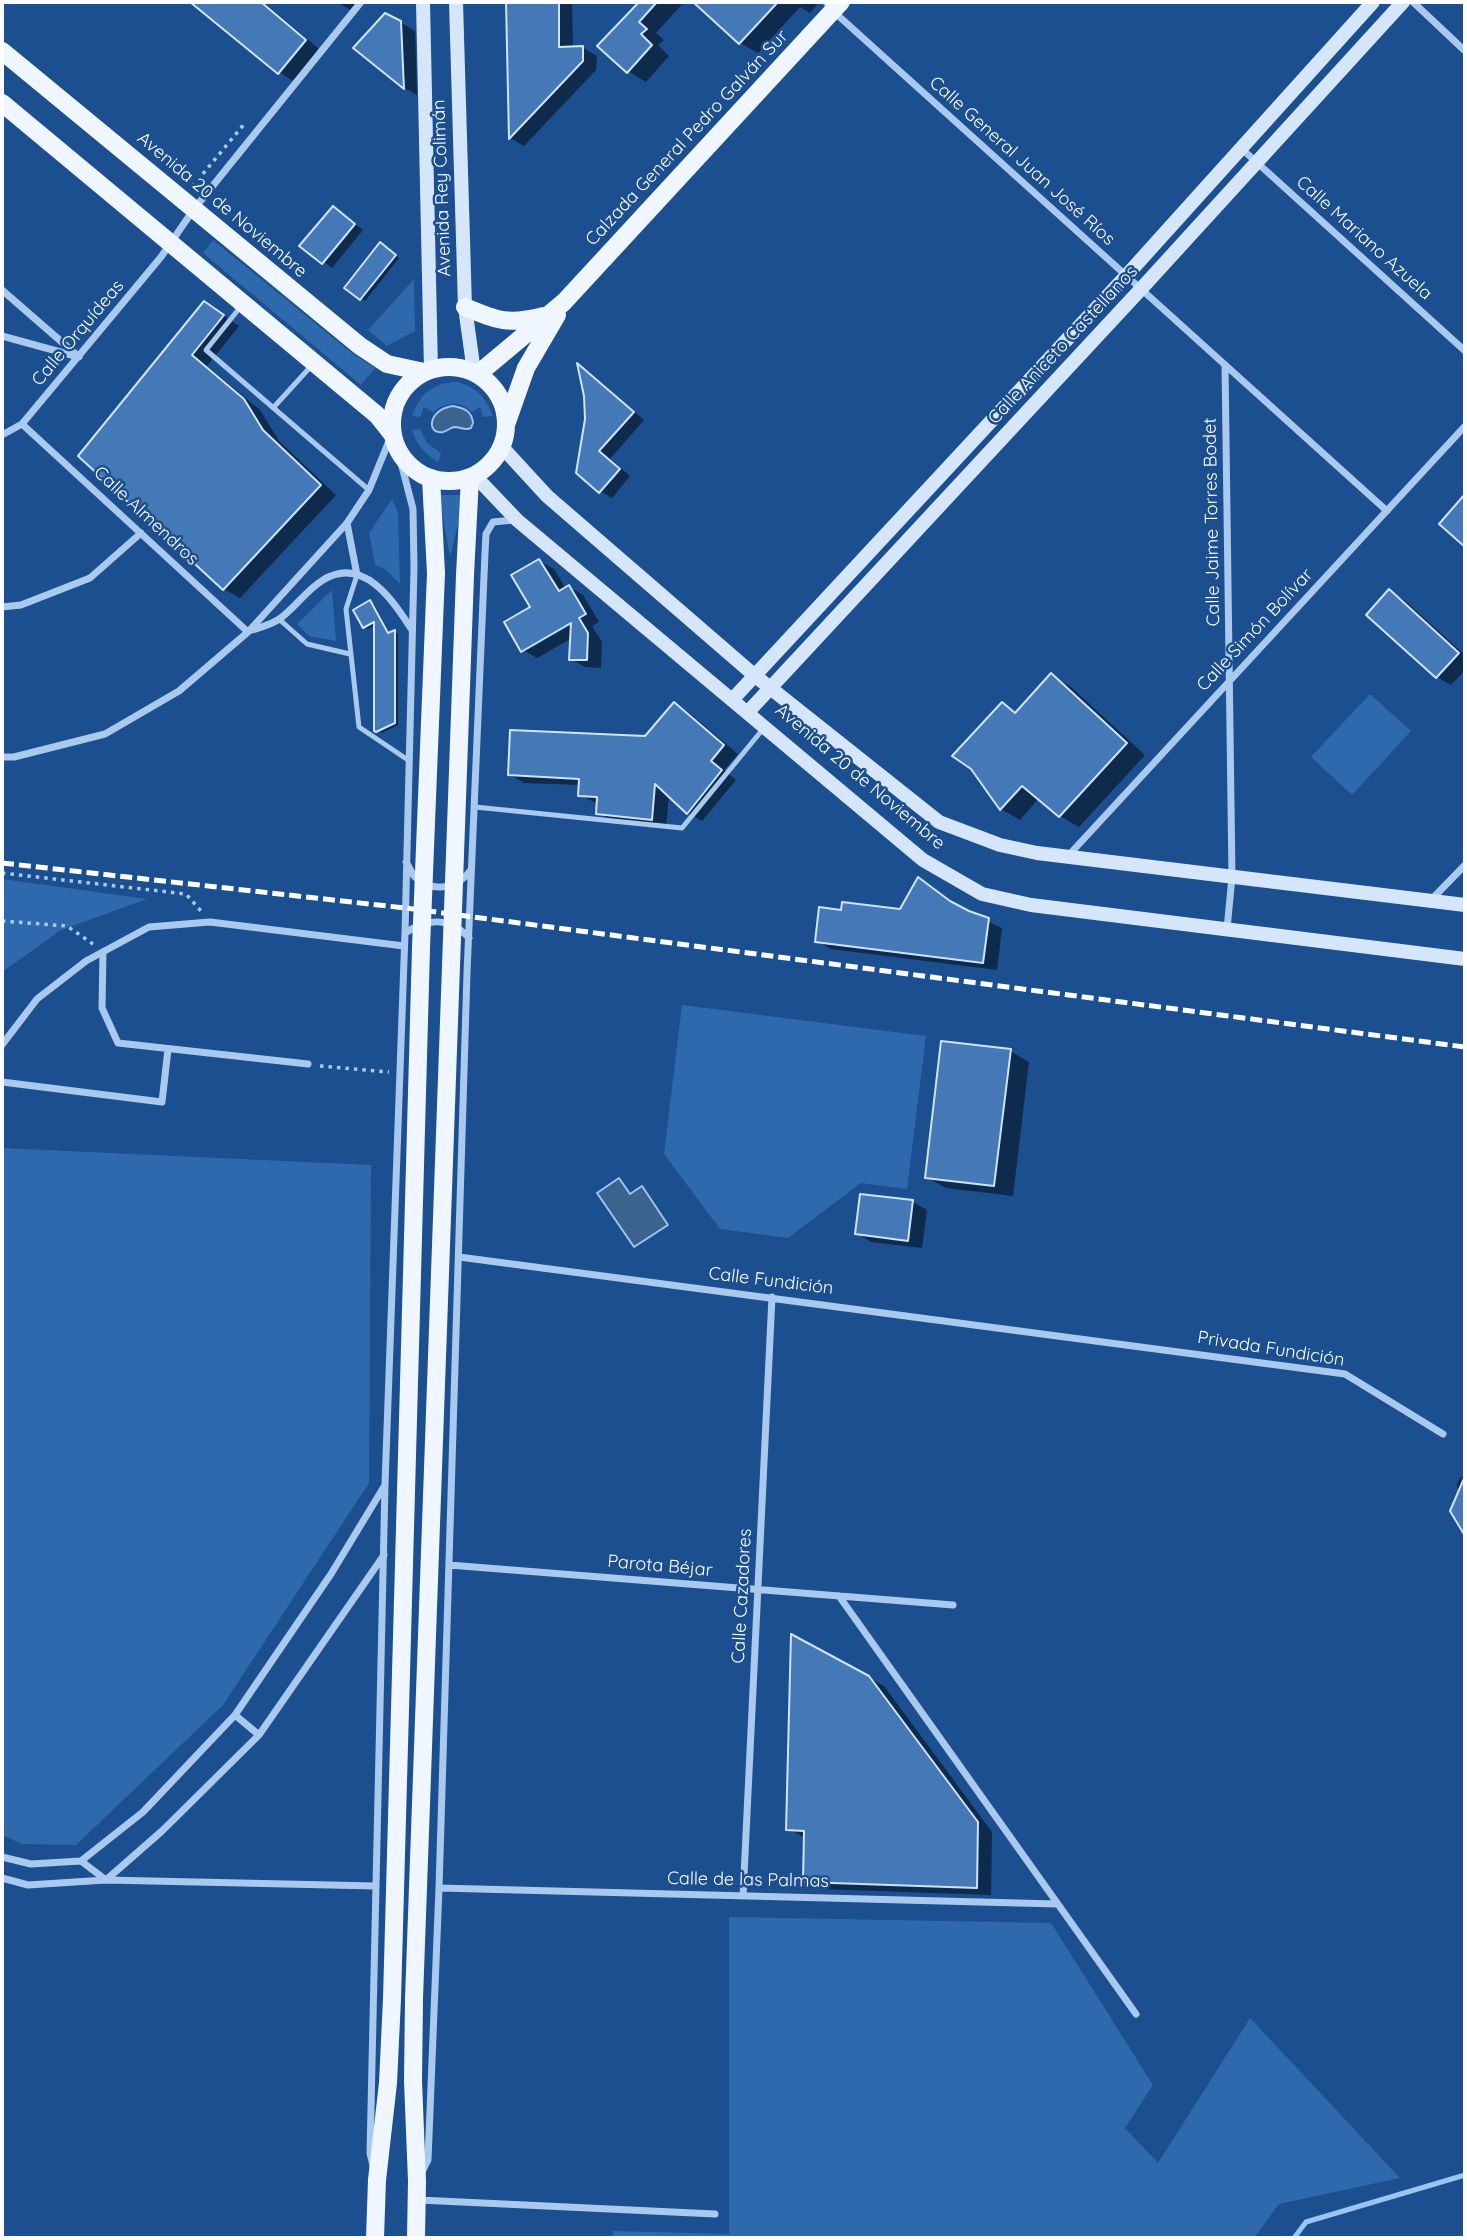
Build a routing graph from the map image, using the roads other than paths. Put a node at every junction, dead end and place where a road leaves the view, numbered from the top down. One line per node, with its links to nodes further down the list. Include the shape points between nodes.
1 (361, 2): 13 (street, Calle Orquídeas)
2 (423, 2): 26 (main road, Avenida Rey Colimán)
3 (456, 2): 19 (main road, Avenida Rey Colimán)
4 (1373, 2): 11 (main road, Calle Aniceto Castellanos)
5 (1403, 2): 12 (main road, Calle Aniceto Castellanos)
6 (1413, 2): 9 (street)
7 (833, 5): 15 (street, Calle General Juan José Ríos); 20 (main road, Calzada General Pedro Galván Sur)
8 (2, 51): 13 (main road, Avenida 20 de Noviembre)
9 (1465, 51)
10 (2, 103): 14 (main road)
11 (1241, 148): 12 (street, Calle Mariano Azuela); 15 (main road, Calle Aniceto Castellanos)
12 (1257, 162): 16 (main road, Calle Aniceto Castellanos); 22 (street, Calle Mariano Azuela)
13 (194, 209): 14 (street, Calle Orquídeas); 26 (main road, Avenida 20 de Noviembre, via 360,346 387,364)
14 (173, 243): 18 (main road); 23 (street, Calle Orquídeas)
15 (1126, 276): 16 (street, Calle General Juan José Ríos); 49 (main road, Calle Aniceto Castellanos)
16 (1141, 289): 25 (street, Calle General Juan José Ríos); 51 (main road, Calle Aniceto Castellanos)
17 (2, 290): 23 (street)
18 (244, 303): 24 (main road); 28 (lane, via 206,351)
19 (465, 307): 20 (main road, via 517,322); 27 (main road, Avenida Rey Colimán)
20 (557, 308): 27 (main road, Calzada General Pedro Galván Sur); 29 (main road, Calzada General Pedro Galván Sur, via 526,368)
21 (2, 336): 23 (street)
22 (1465, 351)
23 (79, 357): 30 (street, Calle Orquídeas)
24 (314, 362): 28 (lane); 32 (main road, via 377,415)
25 (1225, 365): 39 (street, Calle General Juan José Ríos); 50 (street, Calle Jaime Torres Bodet)
26 (428, 371): 27 (main road, via 453,367); 32 (main road, via 404,389 397,401)
27 (476, 373): 29 (main road, via 501,399)
28 (273, 408): 38 (lane)
29 (507, 422): 34 (main road)
30 (22, 424): 33 (street, Calle Orquídeas); 42 (street, Calle Almendros)
31 (1465, 426): 39 (street, Calle Simón Bolívar)
32 (392, 434): 35 (main road); 38 (street)
33 (2, 435)
34 (502, 447): 36 (main road); 49 (main road, Avenida 20 de Noviembre, via 547,496)
35 (398, 451): 37 (main road, via 407,463); 46 (street, via 413,509)
36 (473, 477): 37 (main road); 40 (main road, Avenida 20 de Noviembre); 97 (main road, bridge, via 465,575 414,1999)
37 (431, 478): 96 (main road, bridge, via 436,573 391,1999)
38 (369, 490): 41 (street)
39 (1387, 511): 50 (street, Calle Simón Bolívar)
40 (517, 520): 52 (main road, Avenida 20 de Noviembre); 57 (street, via 493,522 486,534)
41 (347, 523): 43 (street); 47 (street)
42 (141, 533): 44 (street, via 90,578 21,605); 47 (street, Calle Almendros)
43 (357, 575): 45 (street, via 338,574 322,580); 46 (street, via 390,596); 48 (lane, via 346,609)
44 (2, 607)
45 (280, 620): 47 (street); 48 (lane, via 307,644)
46 (412, 631): 56 (street)
47 (248, 632): 55 (street, via 179,691 105,734)
48 (350, 654): 56 (lane, via 359,727)
49 (754, 675): 51 (main road, Avenida 20 de Noviembre); 52 (main road, Calle Aniceto Castellanos)
50 (1230, 681): 58 (street, Calle Simón Bolívar); 62 (street, Calle Jaime Torres Bodet)
51 (771, 688): 53 (main road, Calle Aniceto Castellanos); 58 (main road, Avenida 20 de Noviembre, via 939,822 1000,845)
52 (732, 699): 53 (main road, Avenida 20 de Noviembre)
53 (748, 712): 54 (main road, Avenida 20 de Noviembre)
54 (765, 726): 57 (lane, via 682,828); 65 (main road, Avenida 20 de Noviembre, via 923,860 982,894 1031,905)
55 (2, 757)
56 (408, 760): 59 (street)
57 (475, 807): 61 (street)
58 (1068, 856): 62 (main road, Avenida 20 de Noviembre)
59 (406, 861): 61 (street, via 416,877 433,887 464,880); 66 (street)
60 (1465, 865): 63 (street)
61 (472, 868): 67 (street)
62 (1232, 877): 63 (main road, Avenida 20 de Noviembre); 65 (street, Calle Jaime Torres Bodet)
63 (1431, 901): 64 (main road, Avenida 20 de Noviembre)
64 (1465, 905)
65 (1227, 929): 70 (main road, Avenida 20 de Noviembre)
66 (405, 933): 67 (street, via 418,924 446,923 459,927); 68 (street)
67 (469, 938): 75 (street)
68 (404, 946): 69 (street, via 210,922 149,928); 79 (street)
69 (103, 951): 71 (street, via 37,999); 72 (street, via 102,1008 118,1043)
70 (1465, 959)
71 (2, 1045)
72 (168, 1049): 73 (street); 74 (street, via 162,1102)
73 (308, 1064)
74 (2, 1082)
75 (459, 1257): 76 (street, Calle Fundición); 81 (street)
76 (772, 1297): 77 (street, Calle Fundición); 82 (street, Calle Cazadores)
77 (1079, 1338): 78 (street, Privada Fundición, via 1345,1374)
78 (1443, 1434)
79 (385, 1485): 80 (street); 85 (street)
80 (384, 1555): 86 (street); 91 (street)
81 (449, 1565): 82 (street, Parota Béjar); 92 (street)
82 (758, 1590): 83 (street, Parota Béjar); 93 (street, Calle Cazadores)
83 (839, 1596): 84 (street, Parota Béjar); 94 (street)
84 (953, 1605)
85 (235, 1716): 86 (street); 88 (street, via 143,1812)
86 (259, 1735): 90 (street)
87 (2, 1857): 88 (street, via 31,1864)
88 (81, 1861): 90 (street)
89 (2, 1878): 90 (street, via 28,1885)
90 (106, 1880): 91 (street)
91 (375, 1886): 96 (street, via 370,2153)
92 (439, 1888): 93 (street, Calle de las Palmas); 97 (street, via 428,2160)
93 (743, 1896): 94 (street, Calle de las Palmas)
94 (1057, 1903): 95 (street)
95 (1136, 2014)
96 (377, 2180): 100 (main road)
97 (417, 2181): 98 (main road)
98 (417, 2200): 99 (street); 101 (main road)
99 (715, 2214)
100 (375, 2238)
101 (416, 2238)

